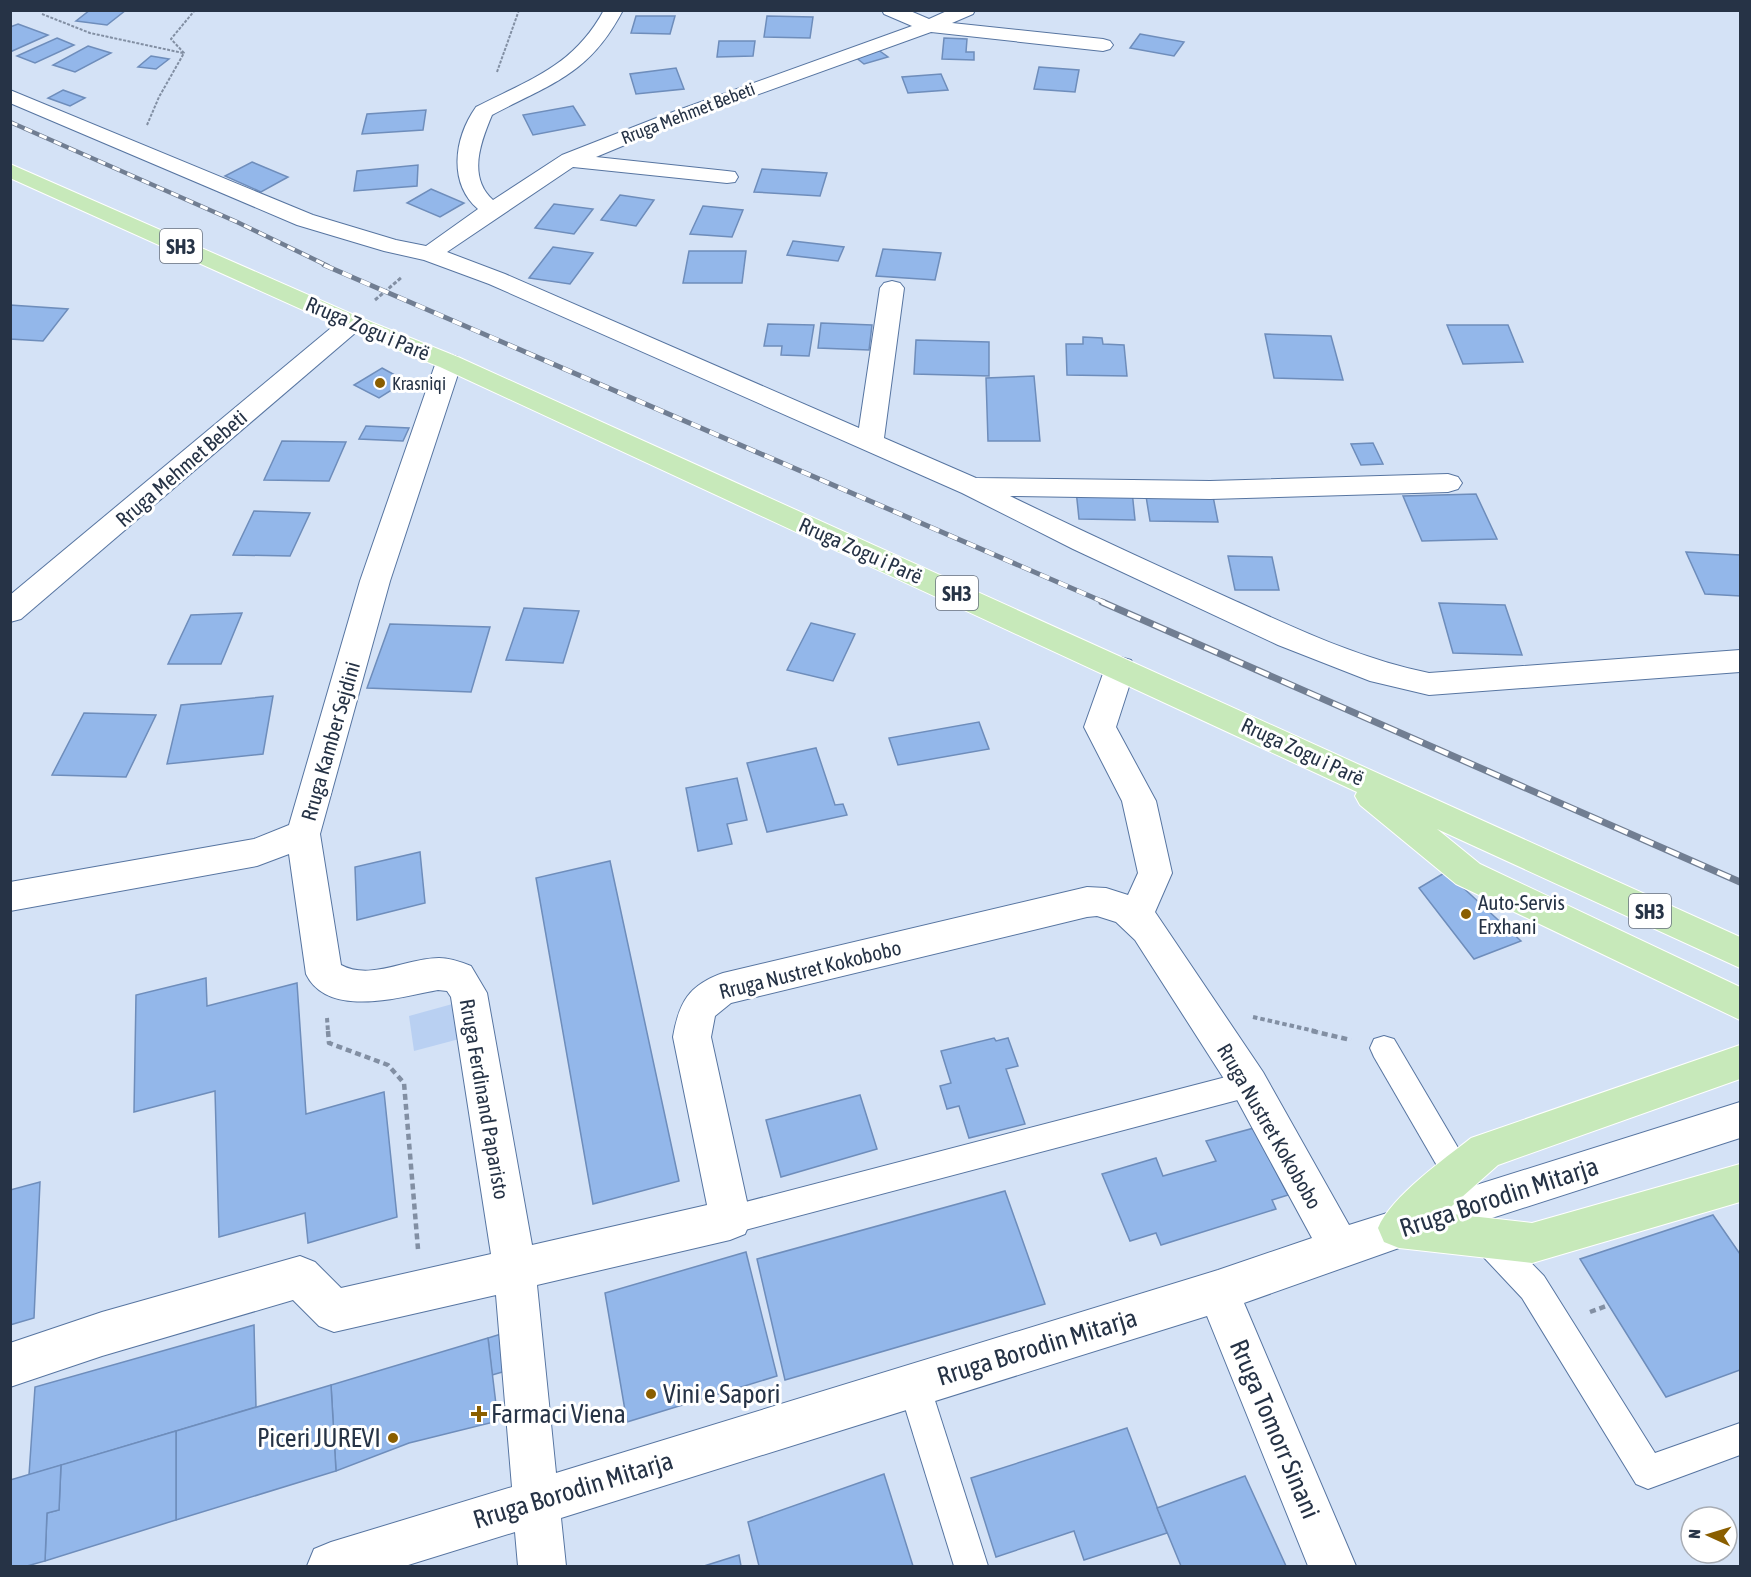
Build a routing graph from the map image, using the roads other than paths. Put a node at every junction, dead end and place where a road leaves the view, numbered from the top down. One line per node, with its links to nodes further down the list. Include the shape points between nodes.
1 (614, 10): 10 (street, via 597,43 571,65 483,111 466,158 468,180 481,203)
2 (891, 10): 4 (street)
3 (966, 10): 4 (street, Rruga Mehmet Bebeti)
4 (929, 26): 5 (street); 7 (street, Rruga Mehmet Bebeti)
5 (1103, 45)
6 (10, 96): 11 (street, via 305,220)
7 (570, 160): 9 (street); 10 (street, Rruga Mehmet Bebeti)
8 (10, 170): 13 (main road, Rruga Zogu i Parë / SH3)
9 (727, 177)
10 (492, 210): 11 (street, Rruga Mehmet Bebeti)
11 (430, 254): 15 (street, via 497,279)
12 (892, 288): 15 (street)
13 (352, 323): 14 (main road, Rruga Zogu i Parë / SH3); 18 (street, Rruga Mehmet Bebeti)
14 (449, 362): 20 (main road, Rruga Zogu i Parë / SH3); 22 (street, Rruga Kamber Sejdini, via 375,580)
15 (870, 444): 17 (street)
16 (1448, 483): 17 (street, via 1210,490)
17 (972, 486): 19 (street, via 1132,567 1339,659 1397,679 1429,684)
18 (10, 612)
19 (1740, 661)
20 (1120, 668): 21 (main road, Rruga Zogu i Parë / SH3); 24 (street, via 1100,727 1139,801 1155,873)
21 (1333, 765): 25 (main road, Rruga Zogu i Parë / SH3); 26 (main road, via 1468,874)
22 (303, 834): 23 (street, Rruga Kamber Sejdini, via 257,852); 37 (street, Rruga Ferdinand Paparisto, via 324,974 344,986 438,974 459,977 468,993)
23 (10, 897)
24 (1136, 915): 29 (street, Rruga Nustret Kokobobo); 33 (street, Rruga Nustret Kokobobo, via 1106,900 1087,902 706,996 695,1017 692,1037)
25 (1740, 952)
26 (1740, 1004)
27 (1384, 1048): 31 (lane)
28 (1740, 1062): 31 (main road, via 1485,1151)
29 (1249, 1084): 33 (lane); 36 (street, Rruga Nustret Kokobobo)
30 (1740, 1120): 34 (street, Rruga Borodin Mitarja)
31 (1457, 1173): 34 (main road)
32 (1740, 1183): 35 (main road, via 1532,1243)
33 (730, 1220): 37 (street)
34 (1399, 1228): 35 (main road); 36 (street, Rruga Borodin Mitarja)
35 (1486, 1238): 41 (lane, via 1533,1287 1648,1472)
36 (1340, 1249): 38 (street, Rruga Borodin Mitarja)
37 (515, 1270): 39 (street, via 334,1311 300,1277); 42 (street, Rruga Ferdinand Paparisto)
38 (1218, 1291): 40 (street, Rruga Borodin Mitarja); 46 (street, Rruga Tomorr Sinani)
39 (10, 1365)
40 (914, 1385): 42 (street, Rruga Borodin Mitarja); 45 (lane)
41 (1740, 1439)
42 (535, 1501): 43 (street, Rruga Borodin Mitarja); 44 (street, Rruga Ferdinand Paparisto)
43 (332, 1566)
44 (542, 1566)
45 (971, 1566)
46 (1332, 1566)

